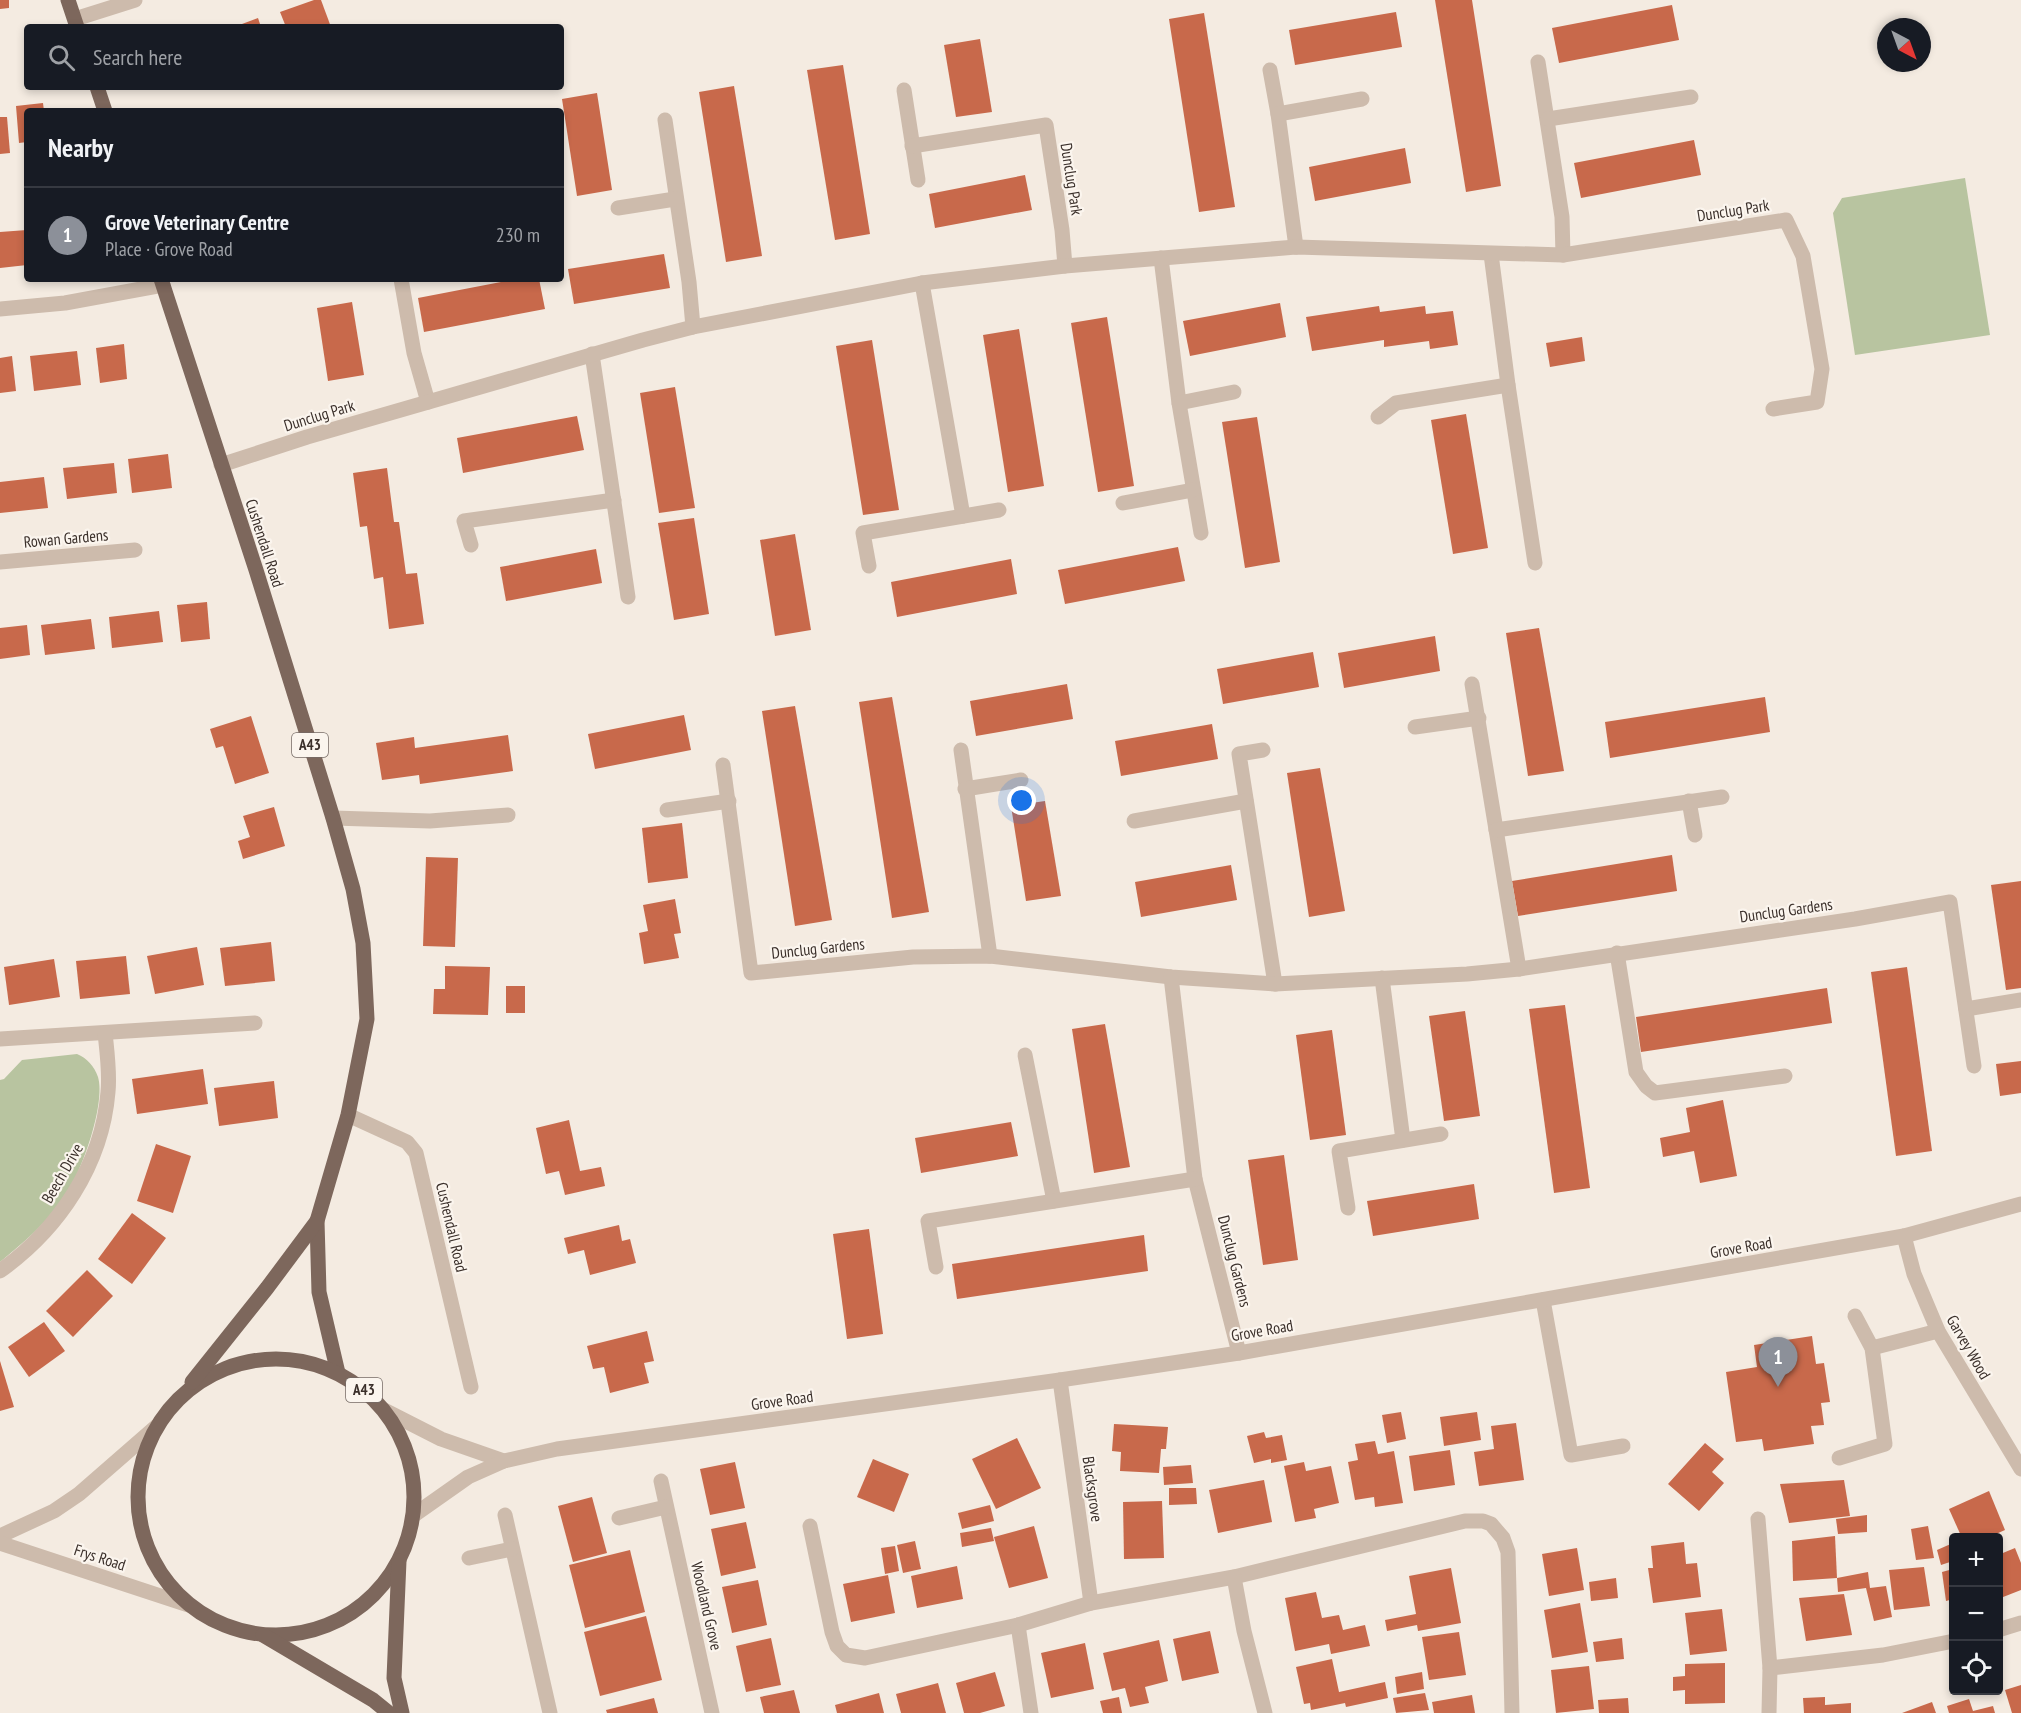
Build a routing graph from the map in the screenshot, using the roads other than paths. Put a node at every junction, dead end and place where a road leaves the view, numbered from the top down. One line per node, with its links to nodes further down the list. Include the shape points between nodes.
1 (68, 0): 3 (main road)
2 (135, 0): 3 (street)
3 (76, 23)
4 (1538, 62): 12 (street)
5 (1270, 69): 11 (street)
6 (98, 90): 10 (main road)
7 (904, 90): 14 (street)
8 (1691, 97): 12 (street)
9 (1362, 99): 11 (street)
10 (104, 108)
11 (1278, 114): 18 (street)
12 (1548, 119): 20 (street, via 1562,217)
13 (665, 120): 16 (street)
14 (912, 146): 15 (street); 22 (street, Dunclug Park, via 1046,125)
15 (918, 180)
16 (675, 199): 17 (street); 27 (street)
17 (618, 208)
18 (1296, 247): 19 (street, Dunclug Park); 21 (street, Dunclug Park)
19 (1491, 254): 20 (street, Dunclug Park); 29 (street)
20 (1563, 255): 33 (street, Dunclug Park, via 1786,220 1803,256 1822,369 1817,402)
21 (1161, 258): 22 (street, Dunclug Park); 32 (street)
22 (1065, 266): 25 (street, Dunclug Park)
23 (162, 282): 26 (street, via 65,303); 35 (main road, Cushendall Road / A43)
24 (402, 282): 31 (street, via 414,353)
25 (922, 284): 27 (street, Dunclug Park); 40 (street)
26 (0, 309)
27 (693, 327): 28 (street, Dunclug Park)
28 (592, 354): 31 (street, Dunclug Park); 37 (street)
29 (1508, 386): 34 (street, via 1396,403); 45 (street)
30 (1234, 392): 32 (street)
31 (428, 402): 35 (street, Dunclug Park)
32 (1179, 403): 36 (street)
33 (1773, 409)
34 (1378, 417)
35 (221, 465): 62 (main road, Cushendall Road / A43)
36 (1193, 490): 38 (street); 41 (street)
37 (614, 500): 42 (street, via 464,521); 47 (street)
38 (1123, 502)
39 (999, 510): 40 (street)
40 (963, 516): 46 (street, via 863,533)
41 (1200, 533)
42 (471, 545)
43 (135, 550): 44 (street, Rowan Gardens)
44 (0, 562)
45 (1535, 563)
46 (869, 566)
47 (628, 597)
48 (1472, 684): 49 (street)
49 (1479, 718): 50 (street); 64 (street)
50 (1415, 727)
51 (961, 750): 55 (street)
52 (1263, 750): 58 (street, via 1239,754)
53 (723, 765): 57 (street, Dunclug Gardens)
54 (1021, 780): 55 (street)
55 (965, 789): 67 (street)
56 (1722, 797): 59 (street)
57 (729, 801): 60 (street); 67 (street, Dunclug Gardens, via 751,973 914,957)
58 (1246, 801): 63 (street); 71 (street)
59 (1689, 801): 64 (street); 65 (street)
60 (667, 810)
61 (508, 814): 62 (street, via 430,821)
62 (333, 818): 80 (main road, Cushendall Road / A43, via 352,889 363,954 367,1019)
63 (1134, 821)
64 (1496, 830): 68 (street)
65 (1695, 836)
66 (1617, 953): 68 (street, Dunclug Gardens); 73 (street, Dunclug Gardens, via 1950,902); 79 (street, via 1636,1072 1655,1093)
67 (990, 956): 69 (street, Dunclug Gardens)
68 (1519, 969): 70 (street, Dunclug Gardens)
69 (1170, 977): 71 (street, Dunclug Gardens); 83 (street, Dunclug Gardens)
70 (1382, 978): 71 (street, Dunclug Gardens); 82 (street)
71 (1275, 984)
72 (2021, 1000): 73 (street)
73 (1966, 1009): 78 (street, Dunclug Gardens)
74 (255, 1023): 75 (street)
75 (105, 1033): 76 (street); 90 (street, Beech Drive, via 108,1091 92,1162 57,1217)
76 (0, 1039)
77 (1025, 1055): 84 (street)
78 (1974, 1066)
79 (1785, 1076)
80 (348, 1115): 87 (main road, Cushendall Road / A43); 98 (street, Cushendall Road, via 407,1142 416,1152)
81 (1441, 1134): 82 (street)
82 (1403, 1140): 86 (street, via 1338,1151)
83 (1196, 1179): 84 (street); 95 (street, Dunclug Gardens)
84 (1053, 1201): 89 (street, via 928,1221)
85 (2021, 1204): 88 (street, Grove Road)
86 (1348, 1209)
87 (317, 1221): 96 (main road, Cushendall Road / A43, via 319,1292); 99 (main road, Cushendall Road / A43)
88 (1904, 1236): 91 (street, Grove Road); 93 (street, Garvey Wood, via 1914,1274)
89 (936, 1267)
90 (0, 1271)
91 (1544, 1300): 95 (street, Grove Road); 102 (street, via 1571,1455)
92 (1855, 1316): 94 (street)
93 (1938, 1331): 94 (street); 105 (street, Garvey Wood)
94 (1872, 1348): 103 (street, via 1885,1444)
95 (1239, 1353): 97 (street, Grove Road)
96 (338, 1373): 99 (main road, A43, via 298,1360 256,1360 216,1372); 100 (main road, A43, via 363,1389)
97 (1060, 1380): 104 (street, Grove Road, via 558,1449); 119 (street, Blacksgrove)
98 (471, 1387)
99 (182, 1396): 101 (main road, A43)
100 (384, 1410): 104 (street, via 441,1439); 108 (main road, A43, via 406,1451 413,1478)
101 (157, 1426): 113 (street, via 79,1494 54,1511); 120 (main road, A43, via 142,1462 137,1502 144,1540 162,1576)
102 (1623, 1446)
103 (1839, 1458)
104 (504, 1461): 108 (street, Grove Road, via 468,1477)
105 (2021, 1469)
106 (661, 1481): 107 (street, Woodland Grove)
107 (666, 1508): 110 (street); 130 (street, Woodland Grove)
108 (414, 1515): 117 (main road, A43)
109 (505, 1515): 115 (street)
110 (619, 1518)
111 (1758, 1519): 126 (street)
112 (810, 1526): 122 (street, via 834,1640 849,1657 865,1658)
113 (0, 1536)
114 (0, 1543): 120 (street, Frys Road)
115 (512, 1549): 116 (street); 129 (street)
116 (469, 1558)
117 (399, 1561): 124 (main road, A43, via 375,1594 343,1619 304,1633); 128 (main road, A43, via 394,1678)
118 (1234, 1577): 119 (street); 132 (street); 133 (street, via 1465,1521 1487,1522 1501,1534 1508,1552)
119 (1090, 1603): 122 (street)
120 (188, 1605): 124 (main road, A43, via 224,1626)
121 (2021, 1623): 123 (street)
122 (1017, 1625): 131 (street)
123 (2003, 1628)
124 (263, 1635): 127 (main road, A43)
125 (1949, 1642): 126 (street, via 1884,1655)
126 (1770, 1668): 134 (street)
127 (389, 1713)
128 (402, 1713)
129 (550, 1713)
130 (712, 1713)
131 (1031, 1713)
132 (1265, 1713)
133 (1512, 1713)
134 (1769, 1713)

